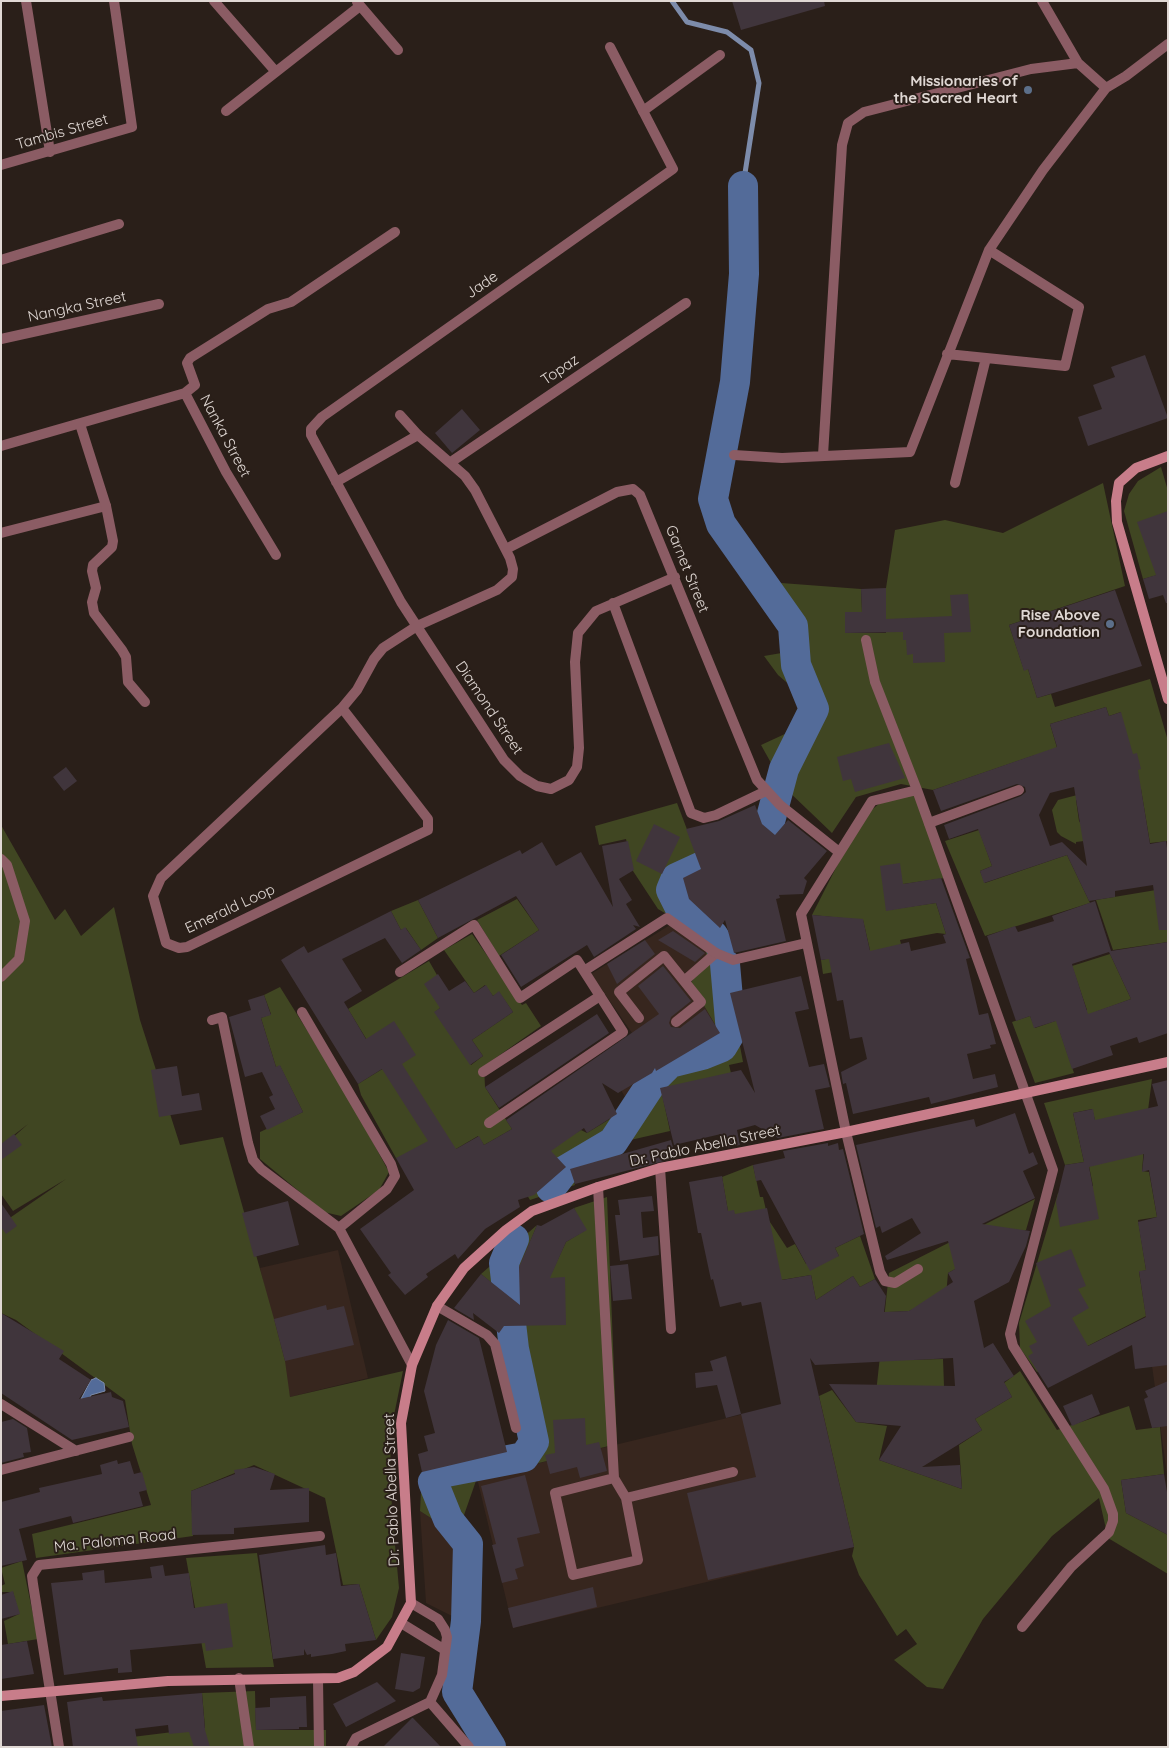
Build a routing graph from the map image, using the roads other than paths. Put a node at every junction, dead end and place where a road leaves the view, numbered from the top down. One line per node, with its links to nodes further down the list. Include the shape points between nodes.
1 (26, 1): 15 (street)
2 (114, 1): 15 (street, Tambis Street, via 132,127)
3 (214, 1): 11 (street)
4 (1042, 1): 10 (street)
5 (358, 4): 8 (street); 11 (street)
6 (1168, 44): 12 (street)
7 (610, 47): 14 (street)
8 (398, 50)
9 (720, 56): 14 (street)
10 (1078, 63): 12 (street); 33 (street, via 1031,69 864,112 848,124 842,145)
11 (276, 72): 13 (street)
12 (1106, 88): 19 (street)
13 (226, 111)
14 (643, 111): 29 (street, Jade, via 673,169 322,417)
15 (50, 152): 16 (street, Tambis Street)
16 (1, 165)
17 (119, 224): 20 (street)
18 (395, 232): 26 (street, via 291,302 268,309 190,358 187,363 195,385)
19 (989, 250): 24 (street); 25 (street, via 1079,307 1065,366)
20 (1, 260)
21 (686, 302): 35 (street, Topaz)
22 (159, 304): 23 (street, Nangka Street)
23 (1, 339)
24 (947, 354): 25 (street); 33 (street, via 910,452)
25 (986, 358): 37 (street)
26 (184, 393): 28 (street, Nanka Street); 41 (street, Nanka Street)
27 (400, 415): 30 (street, Emerald Loop)
28 (80, 424): 31 (street, Nanka Street); 38 (street)
29 (311, 429): 36 (street, Diamond Street, via 313,443)
30 (418, 435): 35 (street, Emerald Loop); 36 (street)
31 (1, 446)
32 (734, 455): 33 (street, via 782,458)
33 (823, 455)
34 (1168, 456): 46 (street, via 1136,468 1119,483 1116,501 1117,522)
35 (451, 462): 40 (street, Emerald Loop, via 475,490)
36 (336, 482): 44 (street, Diamond Street, via 380,567)
37 (955, 483)
38 (106, 506): 39 (street); 47 (street, via 113,541 112,547 93,565 96,588 92,602 94,613 122,650 126,657 128,682)
39 (1, 533)
40 (506, 549): 42 (street, Garnet Street, via 617,492 633,489 644,501); 44 (street, Emerald Loop, via 513,569 506,585)
41 (276, 555)
42 (675, 577): 43 (street, Diamond Street); 51 (street, Garnet Street, via 750,766)
43 (613, 603): 44 (street, Diamond Street, via 596,611 578,633 575,662 577,767 569,780 551,789 537,786 520,776 504,760); 51 (street, via 691,813 704,818 716,815)
44 (417, 626): 48 (street, Emerald Loop, via 383,648)
45 (866, 640): 49 (street, via 875,682)
46 (1168, 699)
47 (145, 702)
48 (342, 708): 48 (street, Emerald Loop, via 161,878 153,896 166,943 187,947 428,830 428,819)
49 (917, 790): 52 (street); 53 (street, via 872,801)
50 (1020, 790): 52 (street)
51 (768, 793): 53 (street, Garnet Street)
52 (929, 823): 68 (street)
53 (839, 852): 55 (street, via 801,914)
54 (1, 859): 59 (street, via 7,865 25,921 19,959)
55 (806, 943): 56 (street, via 733,960); 70 (street)
56 (716, 953): 57 (street, via 667,918); 60 (street)
57 (584, 971): 58 (street, via 577,960 520,998 474,925); 61 (street)
58 (400, 972)
59 (1, 977)
60 (684, 981): 63 (street, via 664,956 618,992); 65 (street, via 701,1002)
61 (600, 996): 67 (street); 69 (street, via 623,1032)
62 (302, 1012): 73 (street, via 395,1176 387,1189)
63 (639, 1018)
64 (212, 1020): 73 (street, via 222,1018 253,1160)
65 (676, 1022)
66 (1168, 1062): 68 (street, Dr. Pablo Abella Street)
67 (483, 1072)
68 (1026, 1094): 70 (street, Dr. Pablo Abella Street); 89 (street, via 1053,1170 1010,1334 1013,1346 1104,1490 1113,1520 1109,1532 1071,1567)
69 (489, 1122)
70 (846, 1132): 71 (street, Dr. Pablo Abella Street); 74 (street, via 880,1272 885,1280 895,1283)
71 (660, 1168): 72 (street, Dr. Pablo Abella Street); 76 (street)
72 (598, 1187): 75 (street, Dr. Pablo Abella Street, via 546,1205 506,1230 464,1268); 84 (street)
73 (338, 1228): 77 (street)
74 (918, 1269)
75 (437, 1306): 77 (street, Dr. Pablo Abella Street); 79 (street, via 487,1335 496,1344)
76 (671, 1329)
77 (412, 1365): 87 (street, Dr. Pablo Abella Street, via 401,1424)
78 (1, 1404): 81 (street)
79 (516, 1428)
80 (129, 1437): 81 (street)
81 (76, 1451): 82 (street)
82 (1, 1470)
83 (733, 1472): 85 (street)
84 (614, 1478): 85 (street); 85 (street, via 555,1492 573,1575 638,1560)
85 (626, 1498)
86 (320, 1536): 93 (street, Ma. Paloma Road, via 39,1566 32,1576)
87 (411, 1603): 88 (street, Dr. Pablo Abella Street); 90 (street, via 438,1619 447,1637)
88 (401, 1623): 90 (street); 92 (street, Dr. Pablo Abella Street, via 387,1647 368,1663 338,1678)
89 (1022, 1627)
90 (445, 1650): 95 (street, via 442,1675)
91 (239, 1678): 92 (street, Dr. Pablo Abella Street); 93 (street, Dr. Pablo Abella Street); 97 (street)
92 (318, 1679): 98 (street)
93 (49, 1690): 94 (street, Dr. Pablo Abella Street); 96 (street, Ma. Paloma Road)
94 (1, 1696)
95 (430, 1702): 99 (street, via 356,1738); 100 (street)
96 (58, 1747)
97 (249, 1747)
98 (319, 1747)
99 (351, 1747)
100 (469, 1747)

